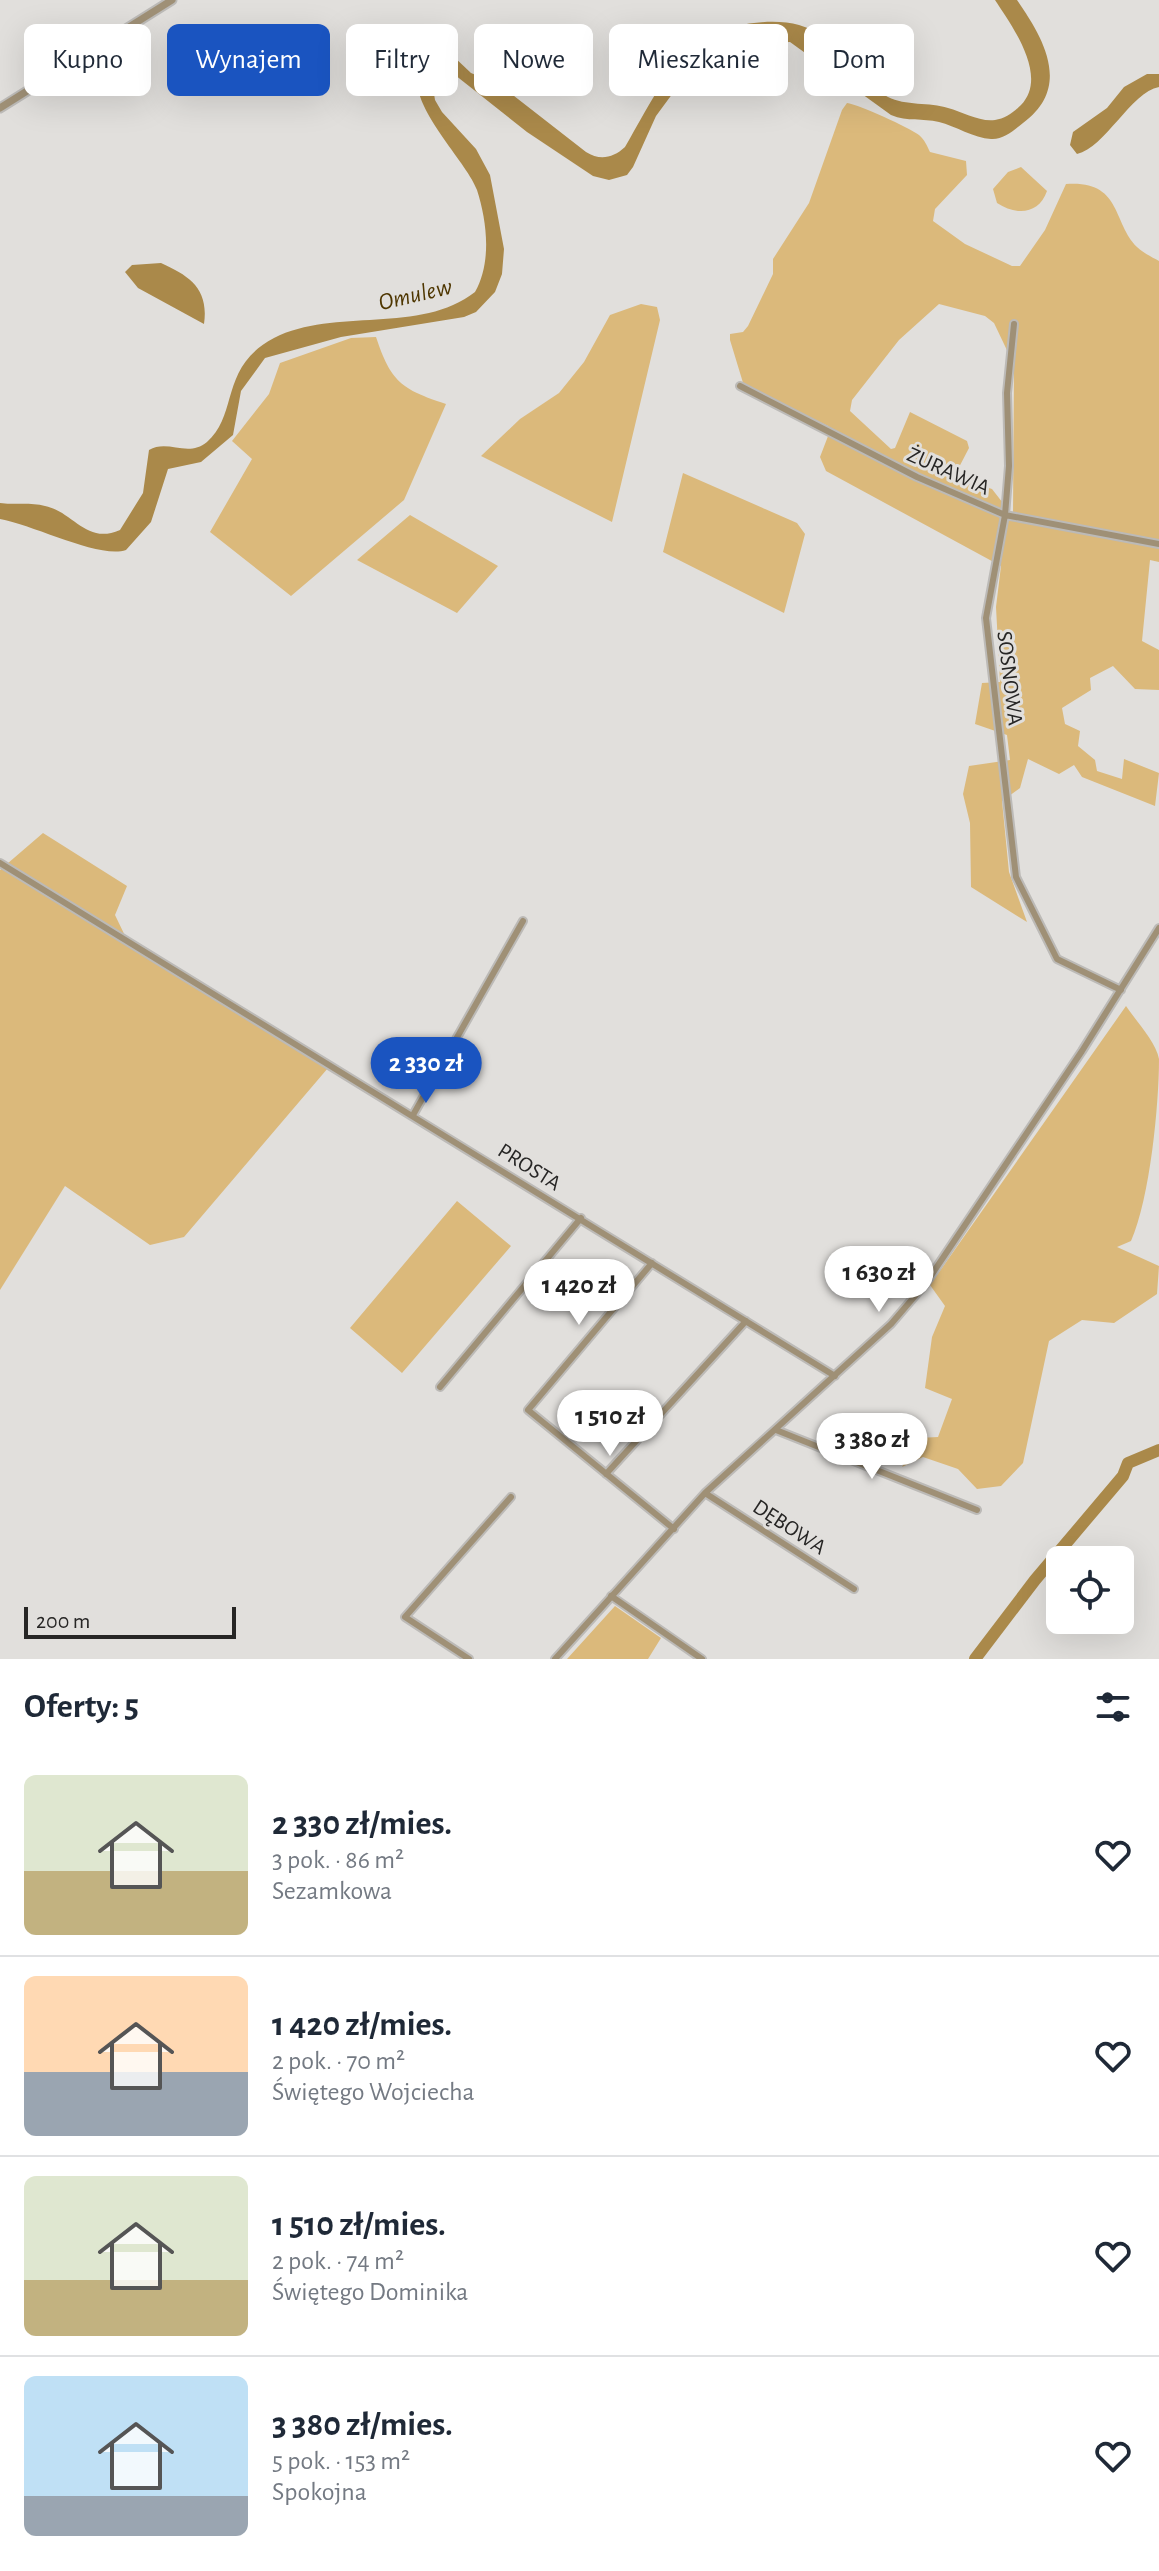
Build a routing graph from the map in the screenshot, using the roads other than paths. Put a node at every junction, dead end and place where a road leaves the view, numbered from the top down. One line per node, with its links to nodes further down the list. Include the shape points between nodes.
1 (172, 0): 2 (street)
2 (0, 108)
3 (1014, 324): 5 (street, SOSNOWA)
4 (740, 386): 5 (street, ŻURAWIA, via 917,477)
5 (1005, 515): 6 (street, ŻURAWIA); 10 (street, SOSNOWA, via 986,618 1016,877 1057,959)
6 (1159, 544)
7 (1, 862): 11 (street, PROSTA)
8 (523, 921): 11 (street)
9 (1159, 928): 10 (street)
10 (1121, 990): 15 (street, via 926,1283)
11 (413, 1115): 12 (street, PROSTA)
12 (581, 1218): 13 (street, PROSTA); 16 (street)
13 (652, 1263): 14 (street, PROSTA); 18 (street, via 528,1410)
14 (746, 1321): 15 (street, PROSTA); 18 (street)
15 (835, 1376): 17 (street)
16 (440, 1387)
17 (776, 1430): 19 (street); 21 (street)
18 (606, 1474): 22 (street)
19 (705, 1493): 22 (street); 23 (street, DĘBOWA)
20 (511, 1497): 25 (street, via 405,1617)
21 (977, 1510)
22 (674, 1529): 24 (street)
23 (854, 1589)
24 (611, 1596): 26 (street); 27 (street)
25 (469, 1659)
26 (555, 1659)
27 (702, 1659)

